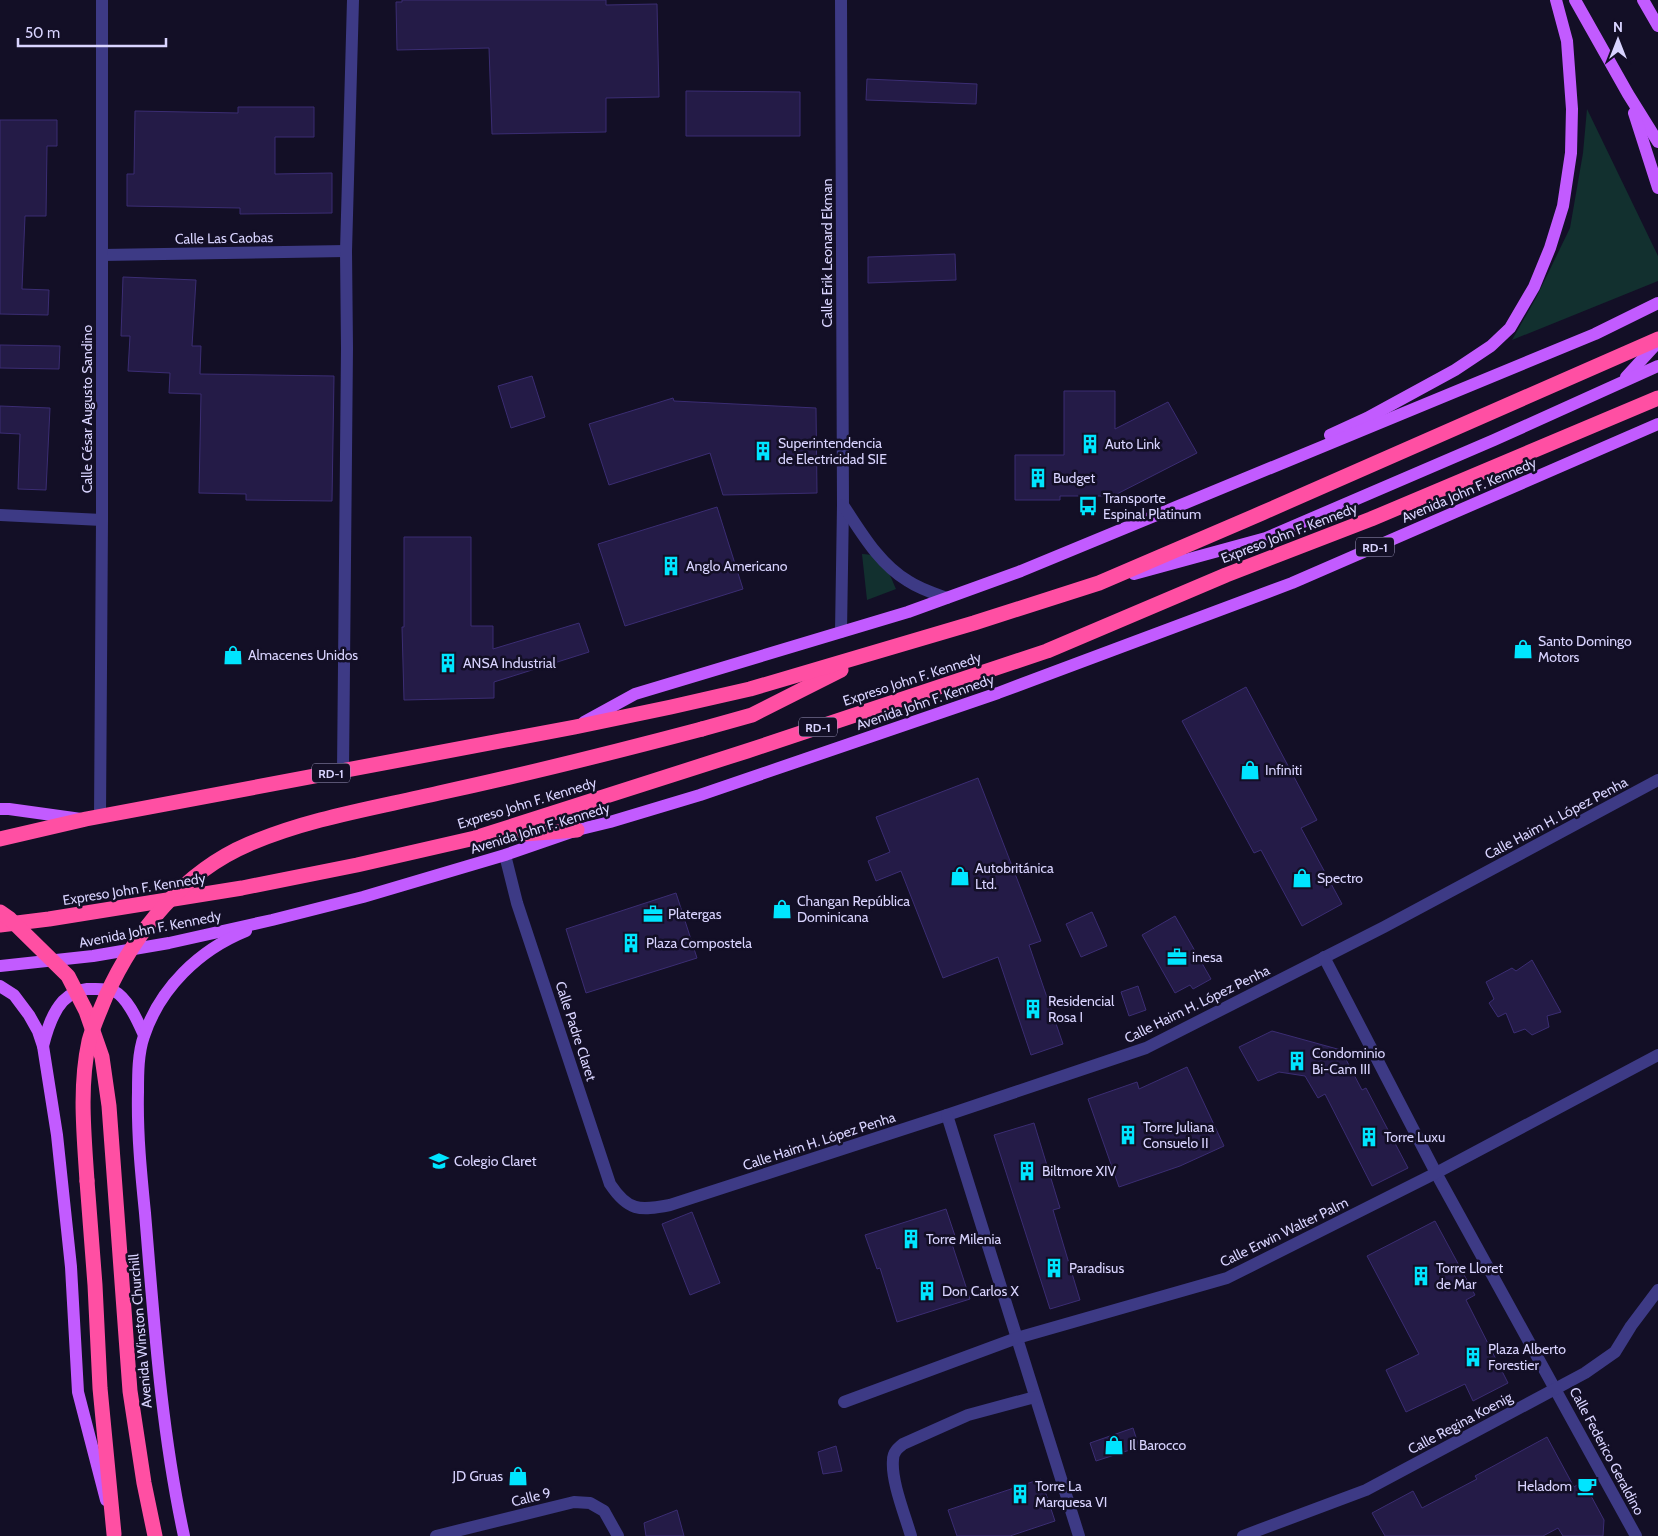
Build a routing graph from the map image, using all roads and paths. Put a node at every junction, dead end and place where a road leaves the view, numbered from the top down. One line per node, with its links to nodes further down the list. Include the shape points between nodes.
1 (102, 0): 13 (street, Calle César Augusto Sandino)
2 (353, 0): 12 (street)
3 (841, 0): 21 (street, Calle Erik Leonard Ekman)
4 (1556, 0): 20 (main road, via 1567,41 1572,109 1569,171 1563,206 1550,248 1534,286 1510,328 1491,346 1455,370 1367,418)
5 (1574, 0): 9 (main road)
6 (1645, 4): 7 (main road); 8 (main road)
7 (1658, 21)
8 (1658, 26)
9 (1628, 94): 10 (main road); 11 (main road)
10 (1658, 142)
11 (1658, 188)
12 (346, 251): 13 (street, Calle Las Caobas); 29 (street, via 348,348)
13 (102, 255): 23 (street, Calle César Augusto Sandino)
14 (1658, 303): 20 (main road, RD-1, via 1595,334)
15 (1658, 340): 17 (main road); 24 (highway, Expreso John F. Kennedy / RD-1)
16 (1658, 366): 17 (main road)
17 (1621, 382): 24 (main road, via 1266,538)
18 (1658, 398): 34 (highway, Expreso John F. Kennedy / RD-1, via 1047,651)
19 (1657, 425): 33 (main road, Avenida John F. Kennedy / RD-1, via 1292,582 1160,633 810,758 700,795)
20 (1191, 500): 25 (main road, RD-1, via 1021,571)
21 (843, 505): 25 (street, via 867,542 887,564 906,580); 26 (street, Calle Erik Leonard Ekman)
22 (0, 515): 23 (street)
23 (102, 520): 32 (street, Calle César Augusto Sandino)
24 (1099, 583): 27 (highway, Expreso John F. Kennedy / RD-1)
25 (947, 598): 26 (main road, RD-1)
26 (841, 632): 28 (main road, RD-1, via 635,694)
27 (874, 653): 28 (highway, Expreso John F. Kennedy / RD-1, via 750,689); 54 (highway, bridge, via 752,715 509,778 320,819 276,833 216,862 190,881 165,906 133,945 118,971 89,1040 84,1072 82,1106 86,1181 100,1388)
28 (575, 727): 29 (highway, Expreso John F. Kennedy / RD-1)
29 (343, 771): 32 (highway, Expreso John F. Kennedy / RD-1)
30 (1658, 780): 40 (street, Calle Haim H. López Penha)
31 (0, 809): 32 (main road, RD-1)
32 (93, 818): 35 (highway, Expreso John F. Kennedy / RD-1)
33 (577, 830): 34 (highway); 36 (main road, Avenida John F. Kennedy / RD-1)
34 (475, 838): 39 (highway, Expreso John F. Kennedy / RD-1, via 242,888)
35 (0, 839)
36 (505, 855): 38 (main road, Avenida John F. Kennedy / RD-1); 48 (street, Calle Padre Claret, via 517,903 601,1162 620,1199)
37 (0, 912): 55 (highway, bridge, via 68,976 86,1011 102,1057 109,1106 130,1391)
38 (272, 920): 41 (main road, Avenida John F. Kennedy / RD-1, via 93,956); 43 (main road, Avenida Winston Churchill, via 235,935 202,955 161,997)
39 (0, 924)
40 (1324, 957): 46 (street, Calle Haim H. López Penha, via 1146,1048); 47 (street, Calle Federico Geraldino)
41 (0, 966)
42 (0, 986): 44 (main road, via 14,995 29,1015)
43 (144, 1035): 44 (main road, via 126,1002 114,991 96,988 77,990 54,1014); 56 (main road, Avenida Winston Churchill, via 138,1077 138,1121 158,1368 167,1449)
44 (43, 1046): 54 (main road, via 57,1135 71,1266 78,1392)
45 (1658, 1055): 47 (street, Calle Erwin Walter Palm)
46 (947, 1116): 48 (street, Calle Haim H. López Penha, via 670,1205 650,1209); 50 (street)
47 (1436, 1173): 50 (street, Calle Erwin Walter Palm, via 1227,1278); 51 (street, Calle Federico Geraldino)
48 (634, 1207)
49 (1658, 1290): 51 (street, Calle Regina Koenig, via 1615,1352)
50 (1017, 1338): 52 (street); 53 (street, Calle Erwin Walter Palm)
51 (1556, 1389): 61 (street, Calle Regina Koenig, via 1366,1490); 62 (street, Calle Federico Geraldino)
52 (1035, 1397): 59 (street, via 968,1415 903,1444 895,1451 895,1478); 60 (street)
53 (844, 1402)
54 (115, 1535)
55 (155, 1536)
56 (184, 1536)
57 (436, 1536): 58 (street, Calle 9, via 574,1502 590,1503 604,1511)
58 (618, 1536)
59 (911, 1536)
60 (1079, 1536)
61 (1243, 1536)
62 (1636, 1536)

